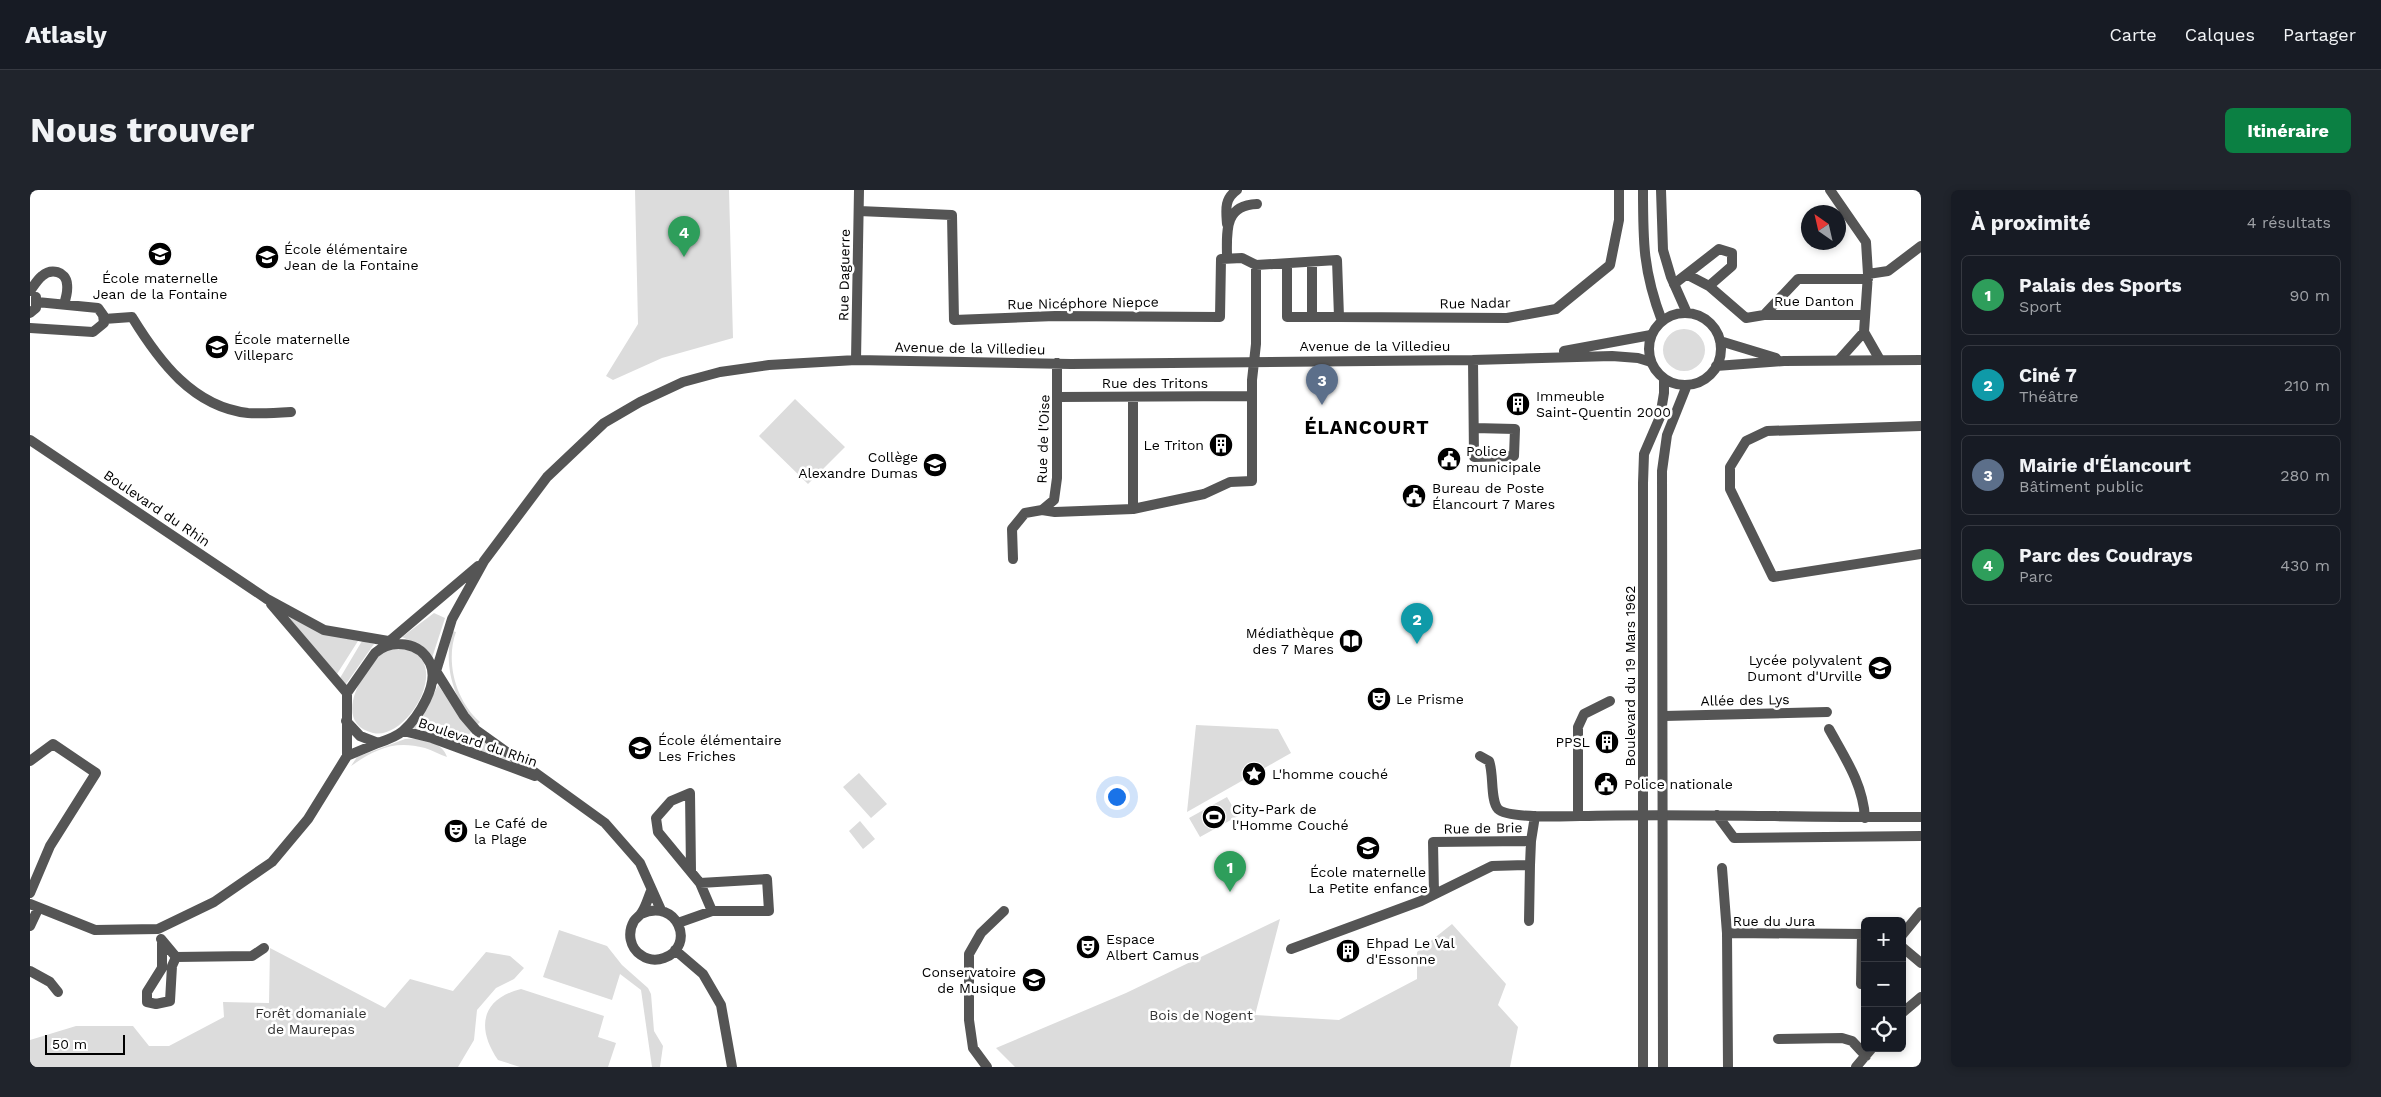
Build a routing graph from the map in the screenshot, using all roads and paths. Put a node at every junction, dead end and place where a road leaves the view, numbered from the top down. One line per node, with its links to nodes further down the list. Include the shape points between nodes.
1 (859, 190): 8 (street, Rue Daguerre)
2 (1237, 190): 9 (street, via 1229,195 1226,205)
3 (1621, 190): 27 (street, Rue Nadar, via 1610,265 1556,309 1507,318)
4 (1643, 190): 29 (street, via 1643,248 1648,281)
5 (1662, 190): 17 (street, via 1663,250)
6 (1830, 190): 16 (street, via 1866,242)
7 (1257, 204): 9 (street, via 1248,204 1237,210)
8 (859, 211): 11 (street, Rue Nicéphore Niepce, via 952,214 954,320 1220,316 1221,259); 35 (street, Rue Daguerre)
9 (1227, 225): 11 (street)
10 (1921, 246): 16 (street, Rue Danton, via 1888,271)
11 (1227, 259): 14 (street, via 1242,258)
12 (1312, 262): 13 (street); 26 (street); 27 (street, via 1337,260)
13 (1286, 264): 14 (street); 26 (street, Rue Nadar, via 1287,317)
14 (1256, 265): 41 (street)
15 (1688, 275): 17 (street); 18 (street, Rue Danton); 18 (street, via 1718,249 1732,253 1732,266)
16 (1868, 276): 24 (street, Rue Danton, via 1798,279); 25 (street)
17 (1674, 284): 23 (street)
18 (1709, 286): 24 (street, Rue Danton, via 1746,318)
19 (30, 291): 20 (street); 21 (street, via 41,276 56,271 67,281)
20 (38, 302): 21 (street); 22 (street)
21 (64, 304): 28 (street, via 98,308)
22 (30, 313)
23 (1687, 313): 29 (street); 33 (street, via 1712,325)
24 (1764, 315): 25 (street, Rue Danton)
25 (1865, 315): 31 (street)
26 (1312, 316): 27 (street, Rue Nadar)
27 (1339, 317)
28 (104, 319): 30 (street, via 93,332); 50 (street, via 132,317 170,371 204,399 248,413)
29 (1662, 321): 32 (street)
30 (30, 328)
31 (1864, 332): 38 (street); 39 (street)
32 (1651, 336): 34 (street, Avenue de la Villedieu); 42 (street)
33 (1720, 341): 37 (street); 44 (street, via 1720,358)
34 (1531, 357): 36 (street, Avenue de la Villedieu); 42 (street, Avenue de la Villedieu, via 1612,356)
35 (856, 360): 43 (street, Avenue de la Villedieu); 58 (street, Avenue de la Villedieu, via 769,365 720,372 683,382 640,402 604,423 547,477)
36 (1473, 360): 41 (street, Avenue de la Villedieu); 52 (street)
37 (1784, 360): 38 (street); 44 (street)
38 (1838, 360): 39 (street)
39 (1880, 360): 40 (street)
40 (1921, 360)
41 (1253, 361): 43 (street, Avenue de la Villedieu); 47 (street)
42 (1651, 362): 45 (street)
43 (1057, 364): 48 (street, Rue de l'Oise)
44 (1716, 366): 46 (street, via 1704,379)
45 (1664, 379): 46 (street); 74 (street, Boulevard du 19 Mars 1962, via 1660,417 1644,454)
46 (1687, 385): 65 (street, via 1667,436 1662,471)
47 (1252, 396): 49 (street, Rue des Tritons); 54 (street, via 1252,481 1230,482 1204,494)
48 (1058, 397): 49 (street, Rue des Tritons); 55 (street, Rue de l'Oise, via 1054,500)
49 (1133, 397): 54 (street)
50 (291, 412)
51 (1921, 426): 56 (street, via 1768,431 1746,442 1730,467 1730,490 1774,577)
52 (1474, 428): 52 (street, via 1514,429 1514,456 1474,457)
53 (30, 440): 59 (street, Boulevard du Rhin)
54 (1133, 508): 55 (street)
55 (1042, 510): 57 (street, via 1025,513 1012,529)
56 (1921, 554)
57 (1013, 559)
58 (484, 561): 60 (street, Avenue de la Villedieu); 61 (street, Avenue de la Villedieu, via 452,619)
59 (267, 599): 60 (street, Boulevard du Rhin, via 324,630); 62 (street, Boulevard du Rhin)
60 (389, 644): 61 (street, via 407,644 421,651); 62 (street)
61 (433, 667): 68 (street, Avenue de la Villedieu, via 433,681); 73 (street, Boulevard du Rhin, via 476,730)
62 (346, 693): 66 (street)
63 (1610, 701): 78 (street, via 1584,714 1578,727)
64 (1827, 712): 65 (street, Allée des Lys)
65 (1664, 716): 75 (street)
66 (346, 721): 69 (street, via 360,736); 70 (street)
67 (1829, 729): 80 (street, via 1858,782)
68 (404, 730): 69 (street); 73 (street, Boulevard du Rhin)
69 (378, 743): 70 (street)
70 (347, 756): 99 (street, via 308,819 272,862 214,902)
71 (1480, 756): 77 (street, via 1491,766 1498,809)
72 (30, 761): 88 (street, via 53,744 96,772 50,846)
73 (543, 779): 87 (street, Boulevard du Rhin, via 605,823 640,863)
74 (1643, 814): 75 (street); 78 (street); 119 (street, Boulevard du 19 Mars 1962)
75 (1662, 815): 76 (street); 120 (street)
76 (1717, 815): 80 (street); 81 (street, via 1734,838)
77 (1535, 816): 78 (street); 82 (street, Rue de Brie)
78 (1578, 816)
79 (1921, 817): 80 (street)
80 (1865, 818)
81 (1921, 836)
82 (1531, 841): 83 (street, Rue de Brie); 89 (street, Rue de Brie, via 1433,842)
83 (1530, 865): 89 (street, via 1492,866); 96 (street, Rue de Brie)
84 (1722, 868): 101 (street)
85 (691, 871): 85 (street, via 692,833 690,793 671,801 656,818 658,832); 86 (street)
86 (700, 884): 93 (street); 93 (street, via 767,879 768,912)
87 (652, 891): 91 (street, Boulevard du Rhin); 95 (street)
88 (30, 892)
89 (1434, 894): 105 (street)
90 (34, 906): 98 (street); 99 (street, via 95,930)
91 (661, 910): 95 (street); 97 (street, via 673,916)
92 (1004, 910): 118 (street, via 981,933 969,954 973,1048)
93 (712, 911): 97 (street)
94 (1921, 912): 100 (street)
95 (641, 914): 106 (street, via 635,920 630,936 637,952 652,960 661,959)
96 (1529, 921)
97 (678, 924): 106 (street, via 680,937)
98 (30, 926)
99 (158, 929): 103 (street)
100 (1906, 929)
101 (1727, 933): 102 (street, Rue du Jura); 121 (street, Rue du Jura)
102 (1861, 934)
103 (162, 943): 108 (street); 108 (street, via 162,968 147,992 147,1002 170,1001 172,966)
104 (264, 948): 108 (street, via 252,956)
105 (1291, 949)
106 (675, 950): 117 (street, via 703,974 721,1005)
107 (1906, 950): 109 (street)
108 (176, 957)
109 (1921, 963)
110 (30, 971): 111 (street, via 50,982)
111 (58, 992)
112 (1921, 997): 113 (street)
113 (1906, 1010)
114 (1778, 1039): 115 (street, via 1842,1038)
115 (1861, 1047)
116 (1869, 1052): 122 (street)
117 (732, 1067)
118 (987, 1067)
119 (1643, 1067)
120 (1663, 1067)
121 (1728, 1067)
122 (1856, 1067)

